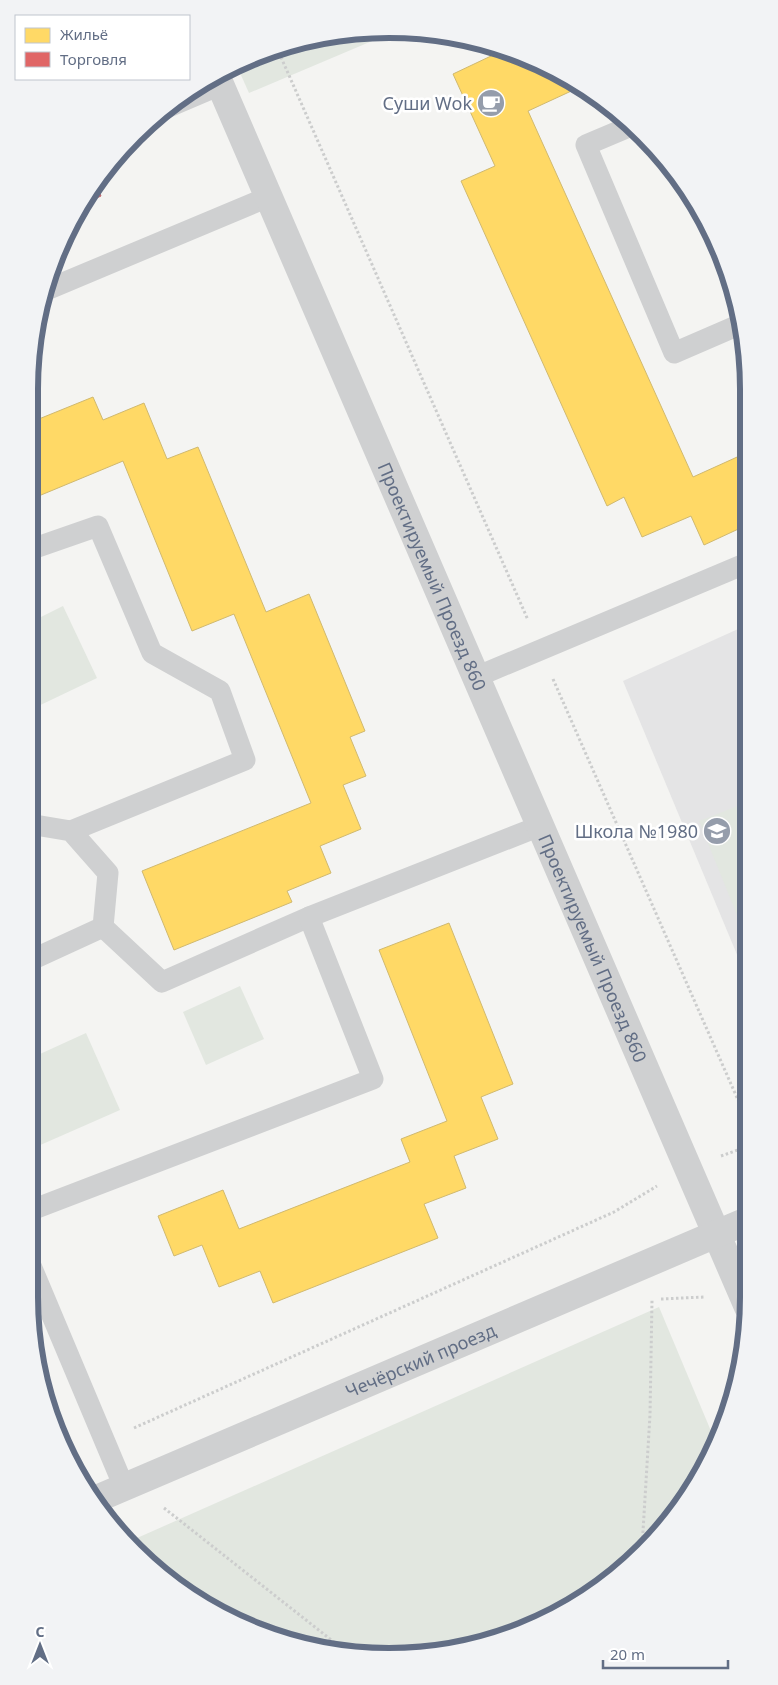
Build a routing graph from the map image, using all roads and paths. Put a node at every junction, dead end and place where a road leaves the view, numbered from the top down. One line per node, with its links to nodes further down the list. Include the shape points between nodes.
1 (280, 55): 9 (path)
2 (219, 82): 4 (street, Проектируемый Проезд 860)
3 (625, 129): 6 (lane, via 586,145 674,353)
4 (268, 197): 5 (lane); 10 (street, Проектируемый Проезд 860)
5 (52, 287)
6 (735, 327)
7 (38, 547): 13 (lane, via 98,526 152,653 220,691 245,760)
8 (740, 566): 9 (lane)
9 (541, 649): 10 (lane); 17 (path)
10 (476, 677): 12 (street, Проектируемый Проезд 860)
11 (38, 826): 13 (lane)
12 (540, 826): 14 (lane); 19 (street, Проектируемый Проезд 860)
13 (71, 831): 15 (lane, via 108,873)
14 (309, 917): 15 (lane, via 162,982); 20 (lane, via 373,1079)
15 (103, 927): 16 (lane)
16 (38, 956)
17 (740, 1104)
18 (740, 1149): 19 (path)
19 (687, 1168): 22 (street, Проектируемый Проезд 860); 26 (path, via 614,1212)
20 (38, 1207)
21 (740, 1224): 22 (street, Чечёрский проезд)
22 (716, 1234): 24 (street); 28 (street, Чечёрский проезд)
23 (38, 1282): 26 (lane)
24 (740, 1287)
25 (740, 1300): 31 (path, via 652,1300 650,1414)
26 (105, 1442): 27 (path); 28 (lane)
27 (76, 1454)
28 (124, 1487): 29 (street, Чечёрский проезд)
29 (101, 1497)
30 (162, 1506): 32 (path)
31 (642, 1540)
32 (335, 1643)

